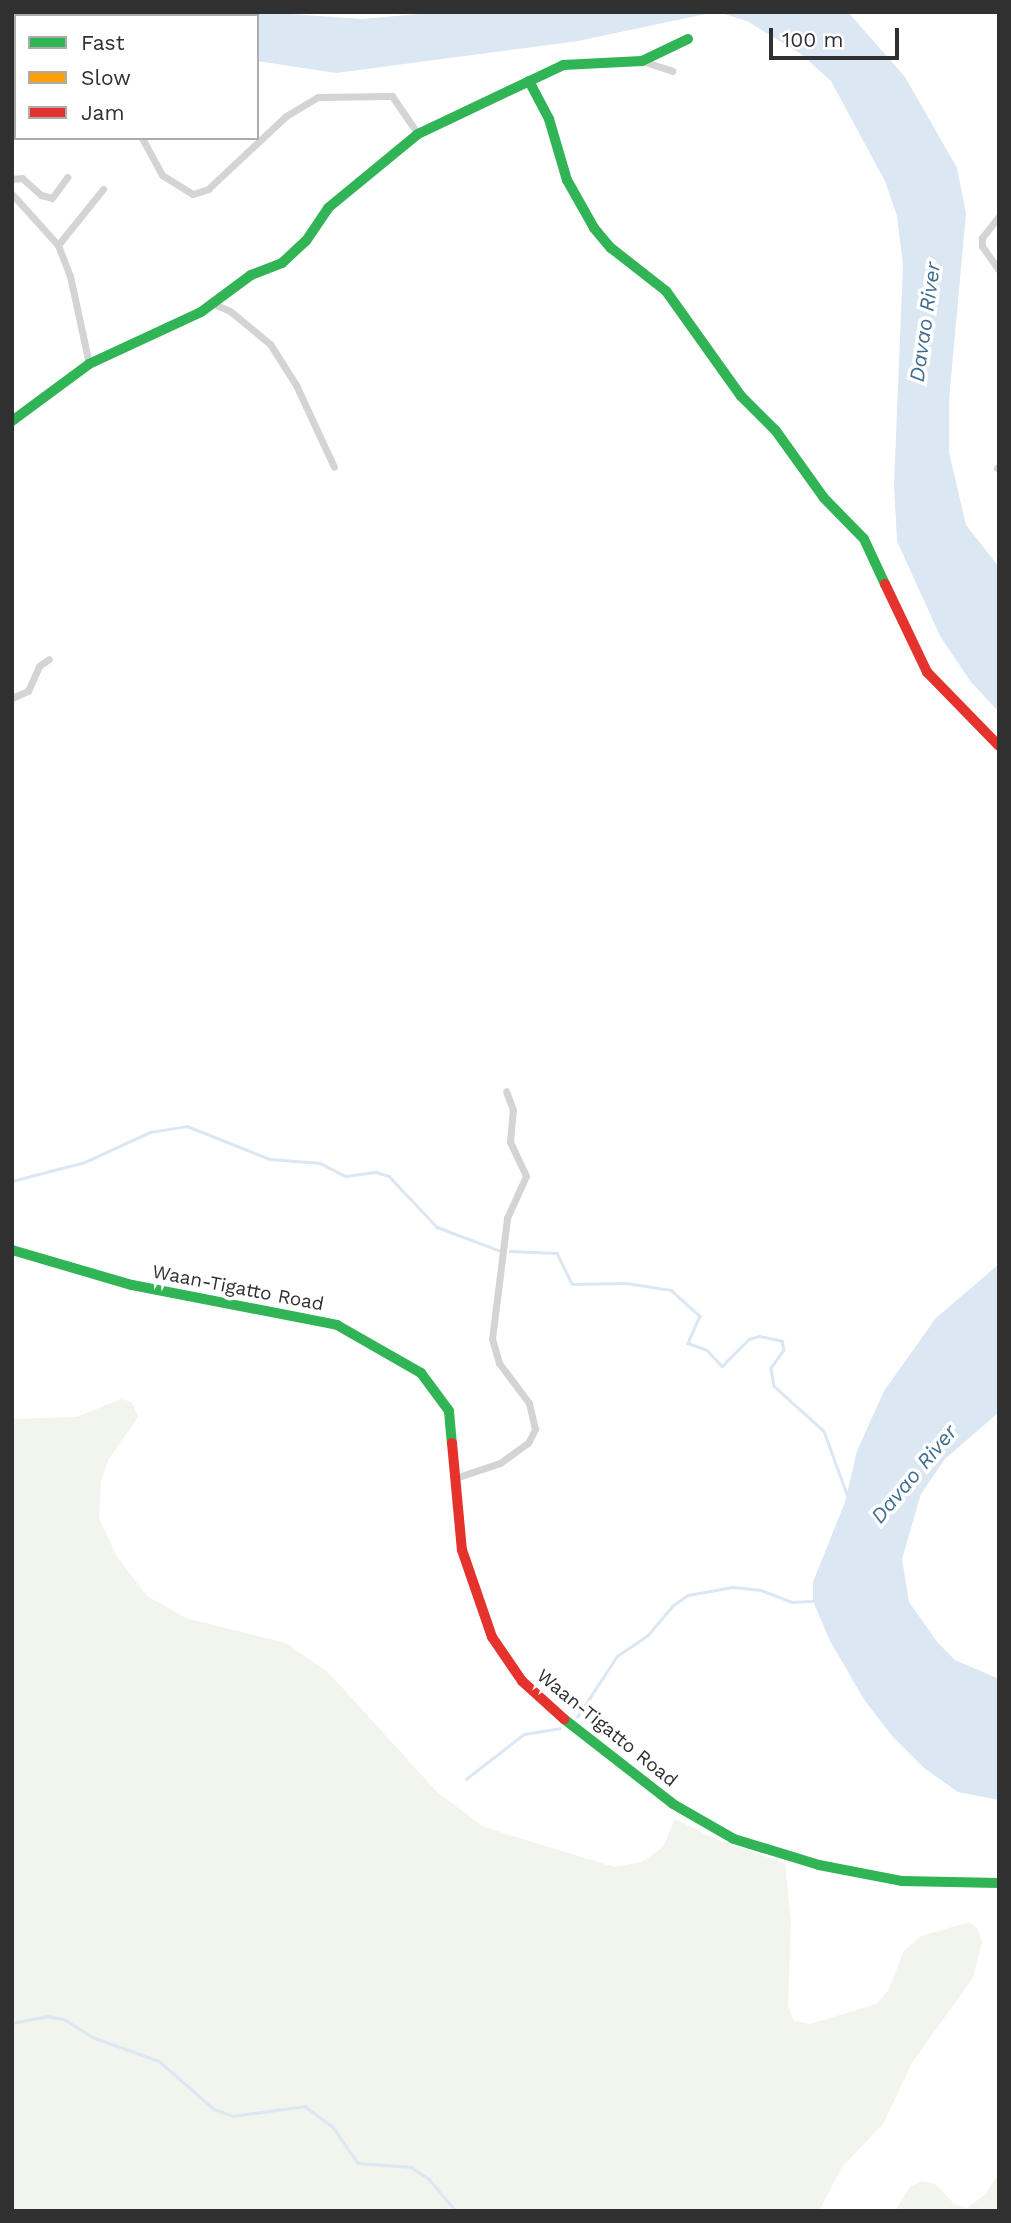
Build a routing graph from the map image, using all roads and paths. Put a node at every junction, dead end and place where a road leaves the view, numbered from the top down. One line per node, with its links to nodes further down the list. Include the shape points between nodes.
1 (688, 38): 2 (street)
2 (642, 61): 3 (street); 4 (street, via 615,65 583,61)
3 (672, 71)
4 (528, 80): 7 (street); 22 (street, via 550,119 567,180 599,236 666,291 741,396 776,431 824,498 864,539 926,672)
5 (12, 110): 6 (street)
6 (12, 116)
7 (418, 134): 8 (street, via 392,96 318,97 286,116 208,189 193,194 162,175); 16 (street, via 328,208 293,254 240,282)
8 (143, 140)
9 (67, 177): 10 (street, via 57,195 47,198 28,181)
10 (12, 179)
11 (103, 189): 14 (street)
12 (12, 194): 14 (street)
13 (999, 216): 15 (street, via 982,238 982,246)
14 (58, 245): 17 (street)
15 (999, 270)
16 (214, 304): 17 (street); 19 (street, via 230,311 270,344 296,385)
17 (89, 364): 18 (street)
18 (12, 421)
19 (334, 467)
20 (49, 659): 21 (street, via 39,666 28,691)
21 (12, 698)
22 (999, 746)
23 (506, 1091): 25 (street, via 513,1110 510,1142 526,1176 507,1218 492,1339 499,1363 530,1403 535,1429 528,1443 500,1463)
24 (12, 1250): 25 (street, Waan-Tigatto Road, via 132,1284 315,1319 355,1334 421,1373 441,1395 449,1411)
25 (458, 1477): 26 (street, Waan-Tigatto Road, via 463,1550 492,1637 508,1664 565,1720 663,1796 716,1831 819,1865 902,1881)
26 (999, 1883)

